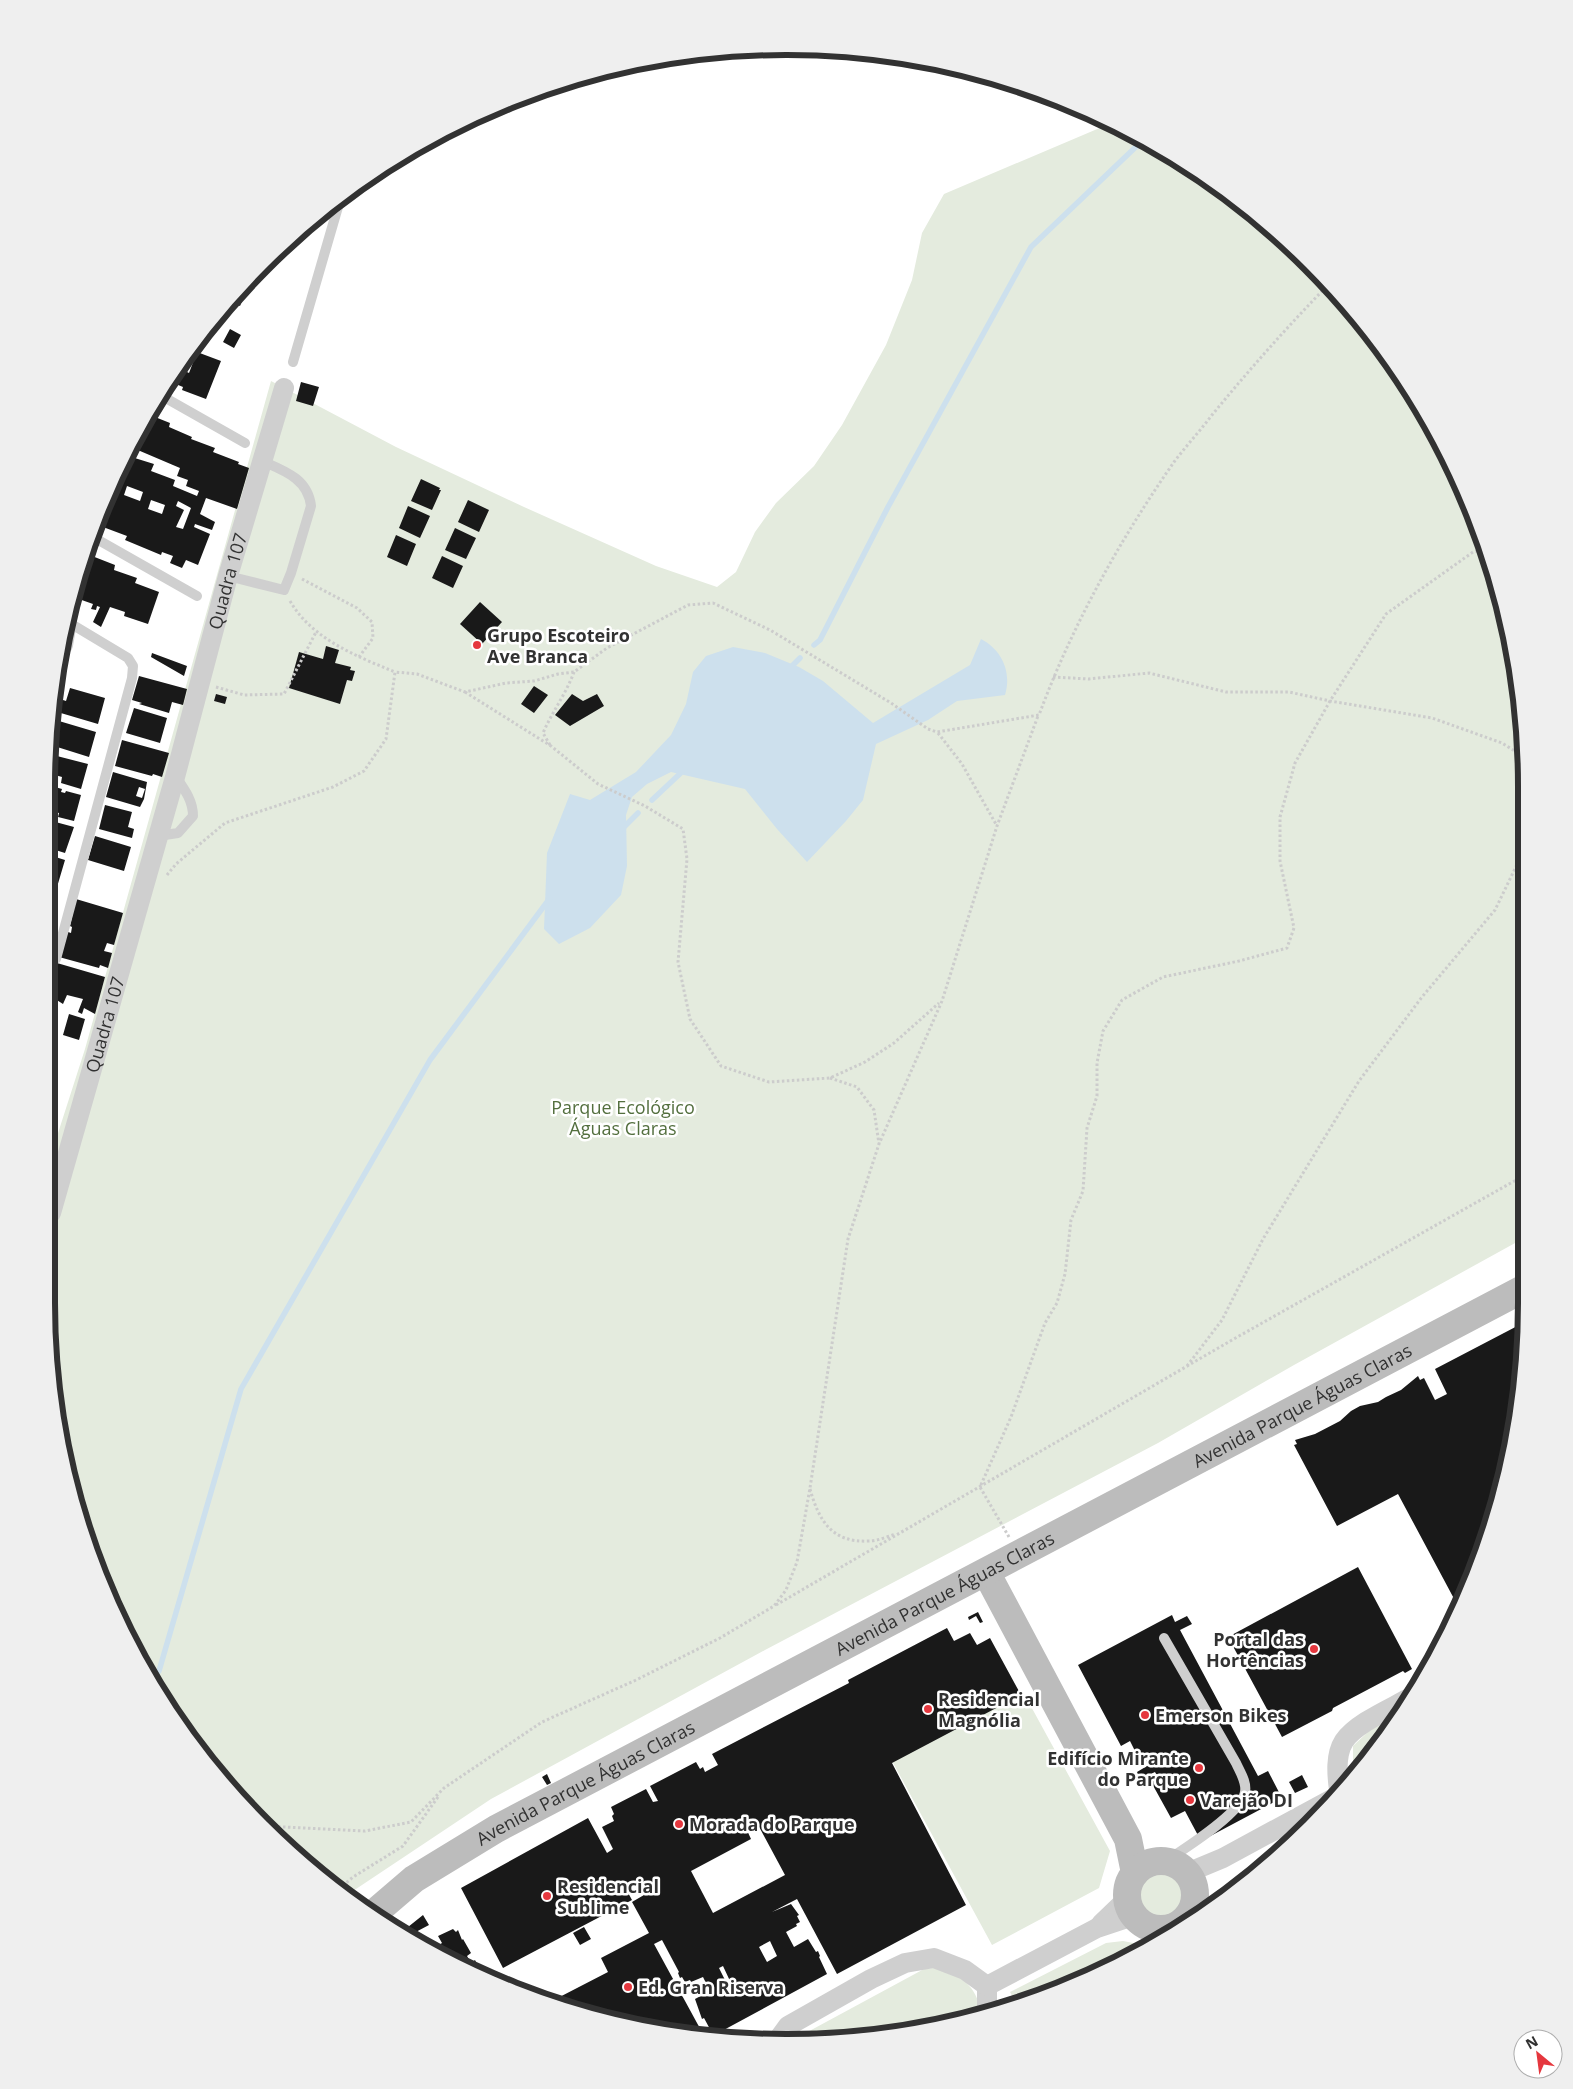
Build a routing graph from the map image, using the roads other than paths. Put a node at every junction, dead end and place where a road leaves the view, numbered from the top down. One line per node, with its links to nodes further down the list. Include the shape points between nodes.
1 (337, 209): 2 (lane)
2 (293, 362)
3 (284, 388): 6 (street, Quadra 107)
4 (167, 399): 5 (lane)
5 (245, 443)
6 (262, 461): 8 (street, Quadra 107); 8 (lane, via 294,476 310,496 311,506 284,590)
7 (98, 540): 9 (lane)
8 (228, 576): 11 (street, Quadra 107)
9 (197, 596)
10 (73, 625): 13 (lane, via 128,658 133,666)
11 (175, 776): 12 (street, Quadra 107); 12 (lane, via 188,795 193,816 178,833)
12 (158, 836): 14 (street, Quadra 107)
13 (56, 959)
14 (55, 1215)
15 (1518, 1292): 16 (street, Avenida Parque Águas Claras)
16 (986, 1572): 21 (street, via 1128,1839); 23 (street, Avenida Parque Águas Claras, via 496,1829 414,1879)
17 (1164, 1638): 21 (lane, via 1236,1763 1246,1791 1230,1815)
18 (1388, 1719): 19 (street, via 1355,1730 1343,1742 1337,1771)
19 (1338, 1782)
20 (1315, 1808): 21 (street, via 1223,1858)
21 (1167, 1871): 22 (street, via 1130,1881); 24 (street, via 1195,1898)
22 (1130, 1907): 25 (street, via 1139,1922 1147,1927); 26 (street)
23 (378, 1910)
24 (1188, 1914)
25 (1166, 1928)
26 (987, 1986): 27 (street); 28 (street, via 965,1970 934,1958 905,1963 788,2026)
27 (987, 2006)
28 (782, 2034)

